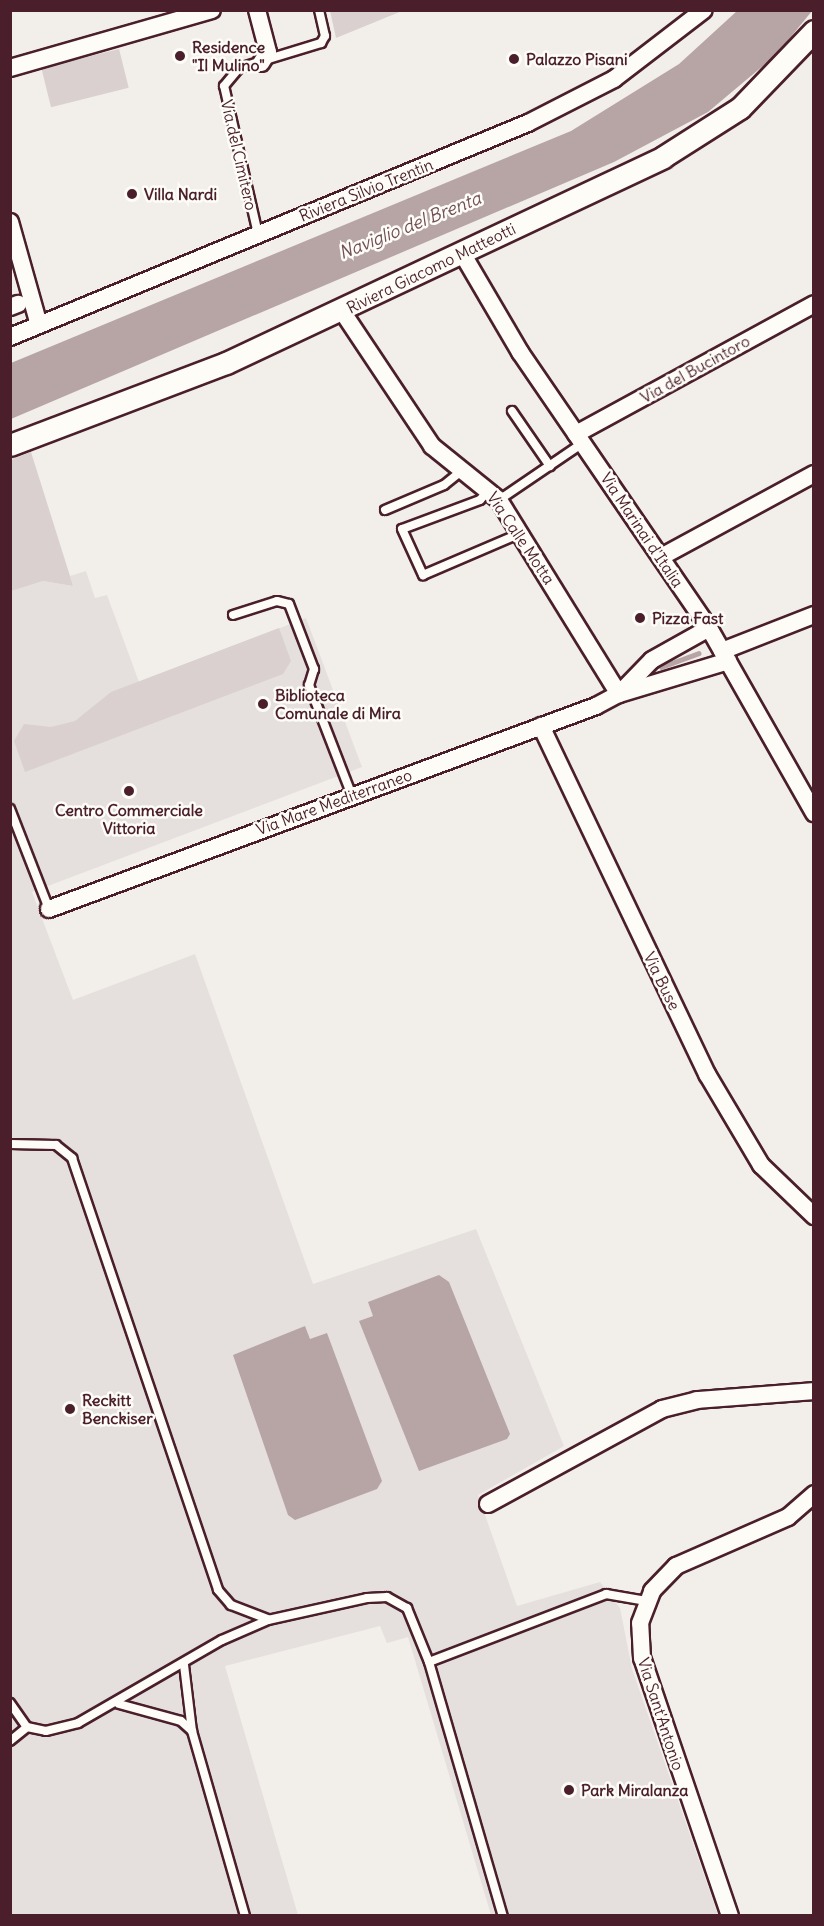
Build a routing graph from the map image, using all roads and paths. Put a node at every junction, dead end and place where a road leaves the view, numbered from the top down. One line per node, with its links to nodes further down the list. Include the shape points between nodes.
1 (212, 10): 7 (street)
2 (257, 10): 6 (street, via 268,52)
3 (319, 10): 6 (lane, Via del Cimitero, via 325,36 315,46)
4 (704, 10): 9 (street, Riviera Silvio Trentin, via 650,56 573,102)
5 (813, 31): 10 (street, Riviera Giacomo Matteotti, via 774,77 703,135)
6 (261, 63): 9 (lane, Via del Cimitero, via 232,72 224,86)
7 (10, 68)
8 (10, 222): 13 (street)
9 (258, 234): 13 (street, Riviera Silvio Trentin)
10 (462, 253): 12 (street, Riviera Giacomo Matteotti); 16 (street, Via Marinai d'Italia, via 520,352)
11 (813, 304): 16 (street, Via del Bucintoro)
12 (342, 311): 17 (street, Riviera Giacomo Matteotti, via 226,363); 19 (street, Via Calle Motta, via 432,446)
13 (39, 325): 14 (street, Riviera Silvio Trentin)
14 (10, 336)
15 (512, 411): 18 (lane)
16 (579, 439): 18 (lane); 24 (street, Via Marinai d'Italia)
17 (10, 445)
18 (550, 466): 21 (lane)
19 (460, 472): 21 (street, Via Calle Motta); 22 (lane, via 444,485)
20 (813, 474): 24 (street)
21 (494, 495): 23 (street, Via Calle Motta); 23 (lane, via 402,529 423,575)
22 (385, 510)
23 (522, 533): 29 (street, Via Calle Motta)
24 (661, 557): 27 (street, Via Marinai d'Italia)
25 (233, 615): 31 (lane, via 277,601 289,604 314,669 309,685)
26 (813, 615): 28 (street, Via Mare Mediterraneo)
27 (709, 628): 28 (street, Via Marinai d'Italia); 29 (street, Via Mare Mediterraneo, via 652,660)
28 (725, 656): 29 (street, Via Mare Mediterraneo); 33 (street, Via Marinai d'Italia)
29 (619, 694): 30 (street, Via Mare Mediterraneo)
30 (541, 726): 31 (street, Via Mare Mediterraneo); 36 (street, Via Buse, via 707,1074 761,1165)
31 (352, 796): 34 (street, Via Mare Mediterraneo)
32 (10, 809): 34 (lane)
33 (813, 813)
34 (49, 909)
35 (10, 1144): 41 (lane, via 56,1145 72,1158 218,1590 231,1605)
36 (813, 1216)
37 (813, 1391): 39 (street, via 697,1400 662,1409)
38 (813, 1494): 40 (street, Via Sant'Antonio, via 788,1517 676,1566)
39 (488, 1504)
40 (646, 1601): 42 (lane, via 606,1594); 51 (street, Via Sant'Antonio, via 639,1635 642,1658)
41 (268, 1620): 42 (lane, via 387,1597 410,1612); 43 (lane)
42 (429, 1662): 50 (lane)
43 (184, 1665): 45 (lane); 47 (lane)
44 (10, 1703): 46 (lane)
45 (119, 1704): 46 (lane, via 57,1728); 47 (lane, via 181,1721)
46 (27, 1726): 48 (lane)
47 (192, 1731): 49 (lane)
48 (10, 1741)
49 (246, 1916)
50 (503, 1916)
51 (730, 1916)

